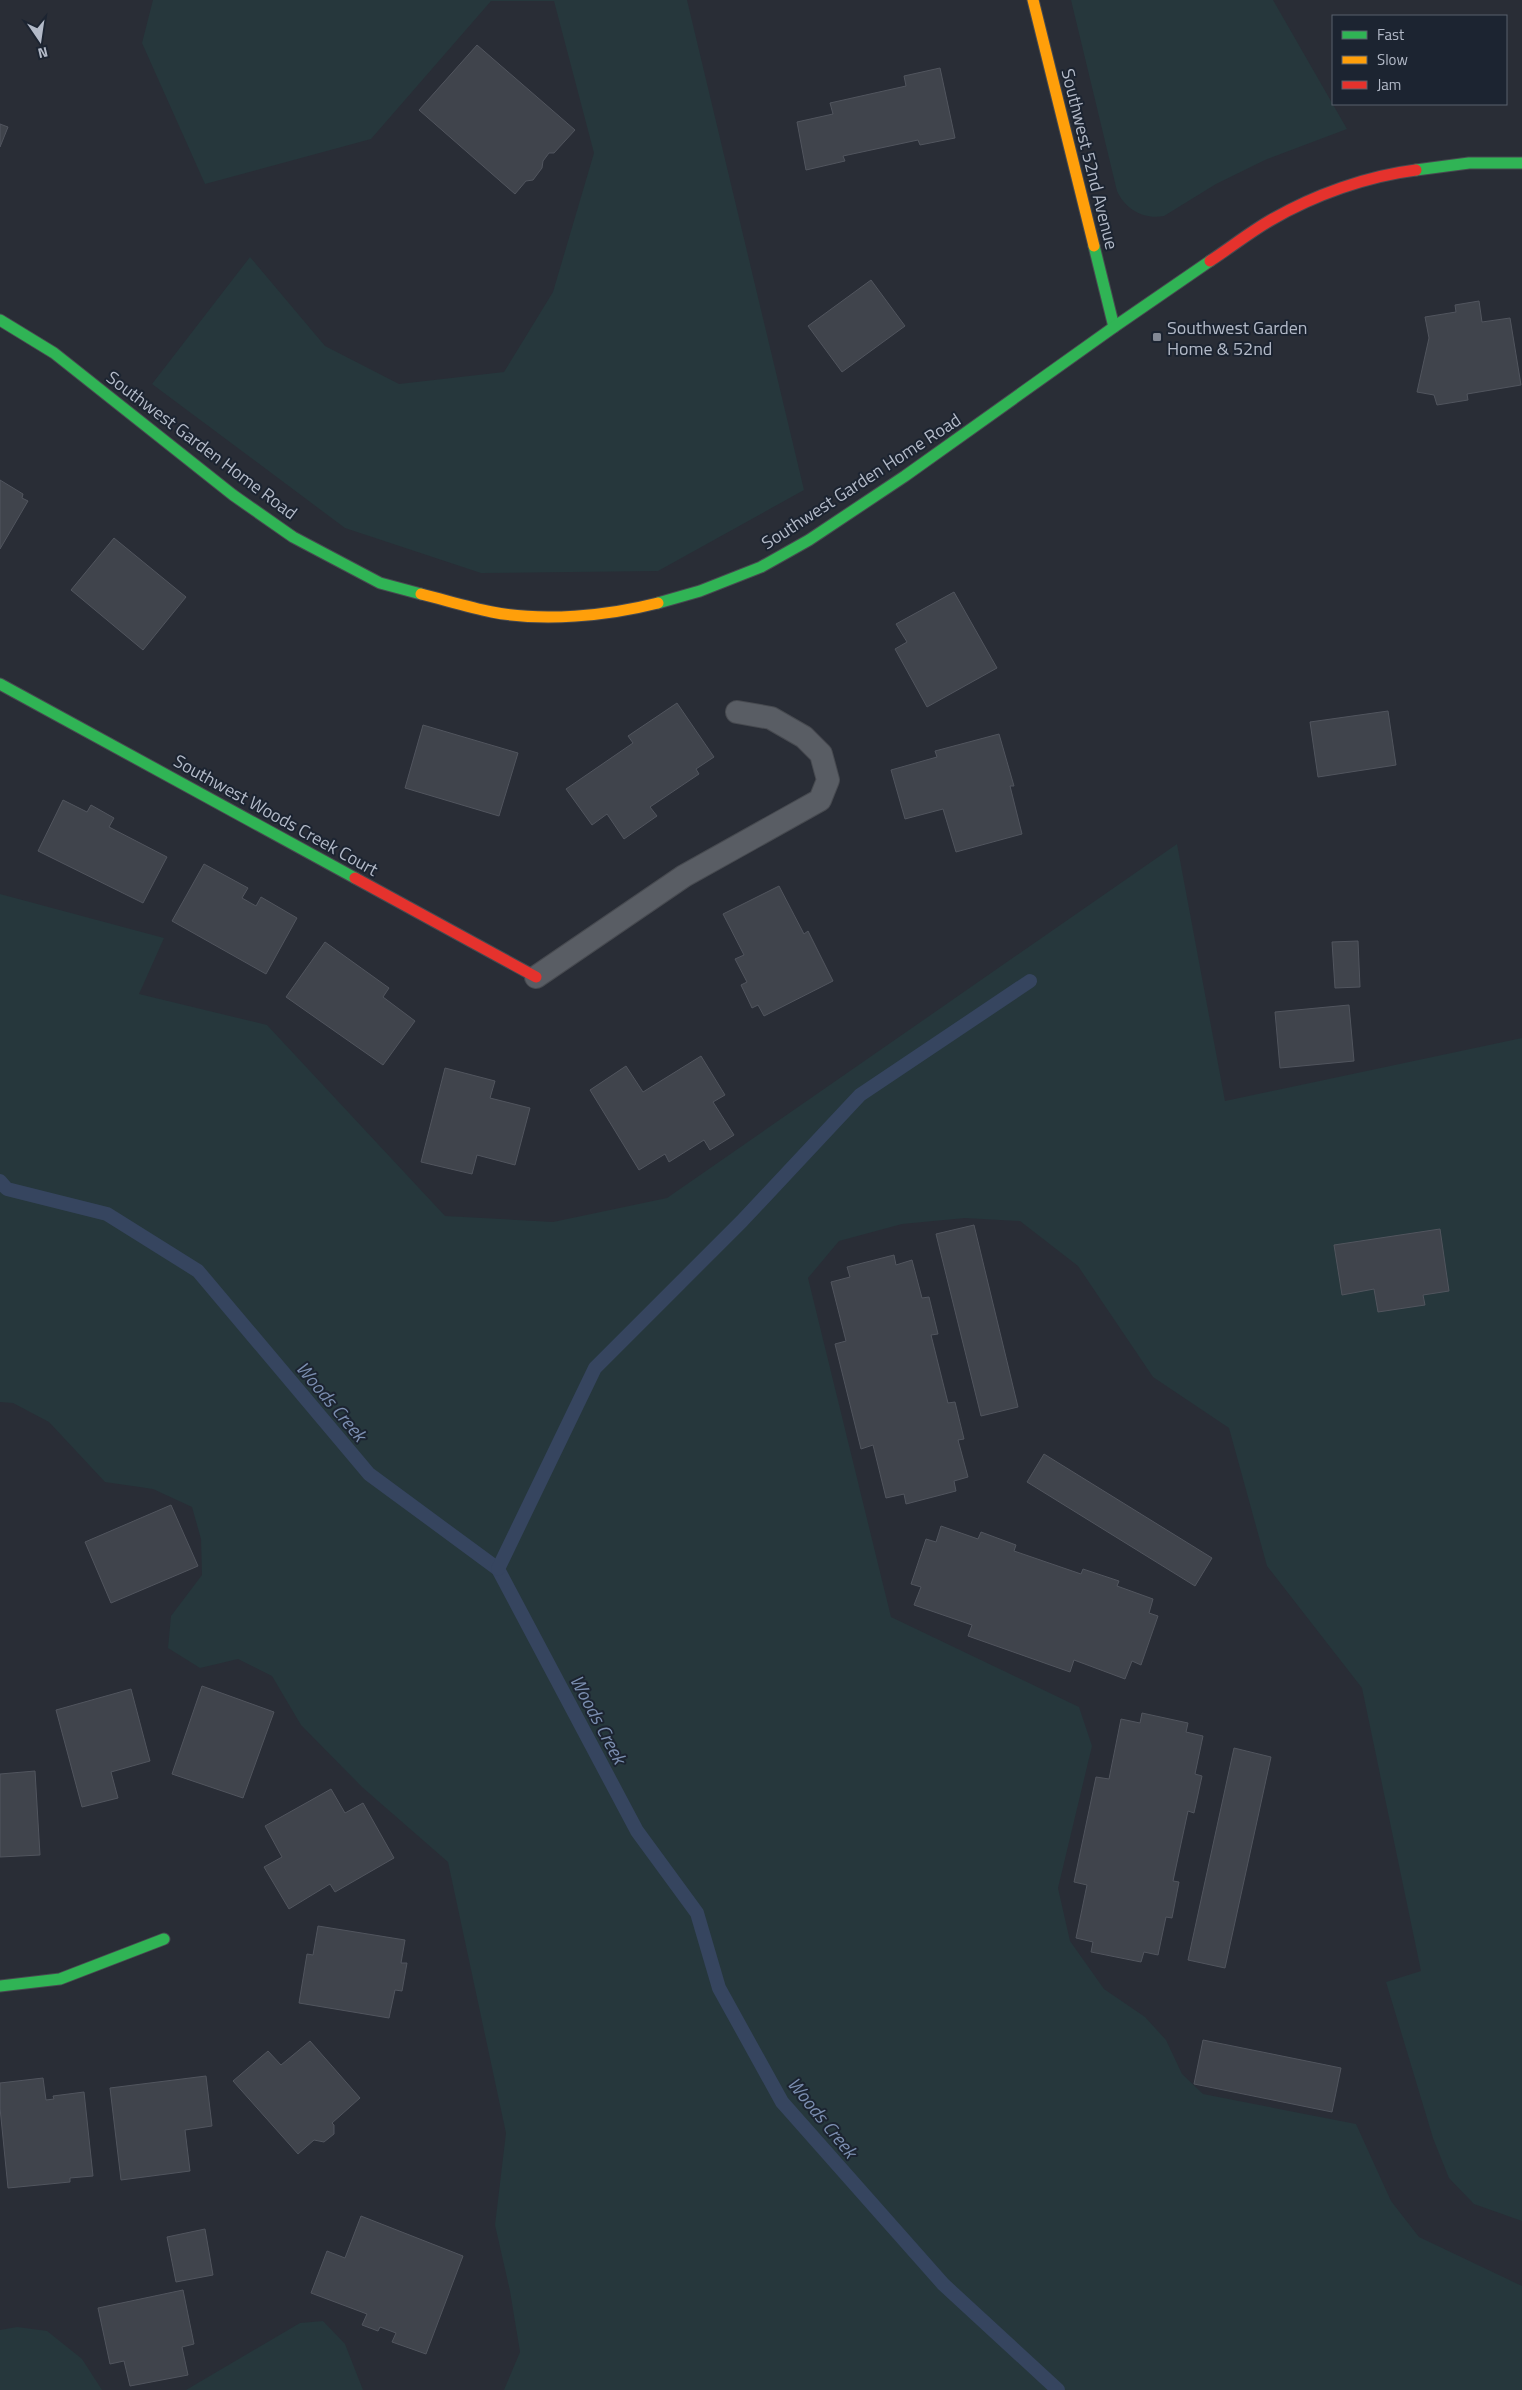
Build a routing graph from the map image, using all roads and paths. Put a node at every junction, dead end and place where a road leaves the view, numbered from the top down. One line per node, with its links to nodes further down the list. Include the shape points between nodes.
1 (1033, 0): 4 (street, Southwest 52nd Avenue)
2 (1522, 162): 4 (street, Southwest Garden Home Road, via 1469,163 1412,170 1367,180 1312,200 1271,220)
3 (0, 320): 4 (street, Southwest Garden Home Road, via 54,353 232,495 293,538 380,583 492,612 534,617 623,612 700,591 761,567 809,540 905,476)
4 (1114, 327)
5 (0, 684): 7 (street, Southwest Woods Creek Court)
6 (737, 712): 7 (lane, via 771,718 804,737 821,754 828,780 820,800 684,876)
7 (536, 977)
8 (164, 1939): 9 (street, via 60,1979)
9 (0, 1986)

